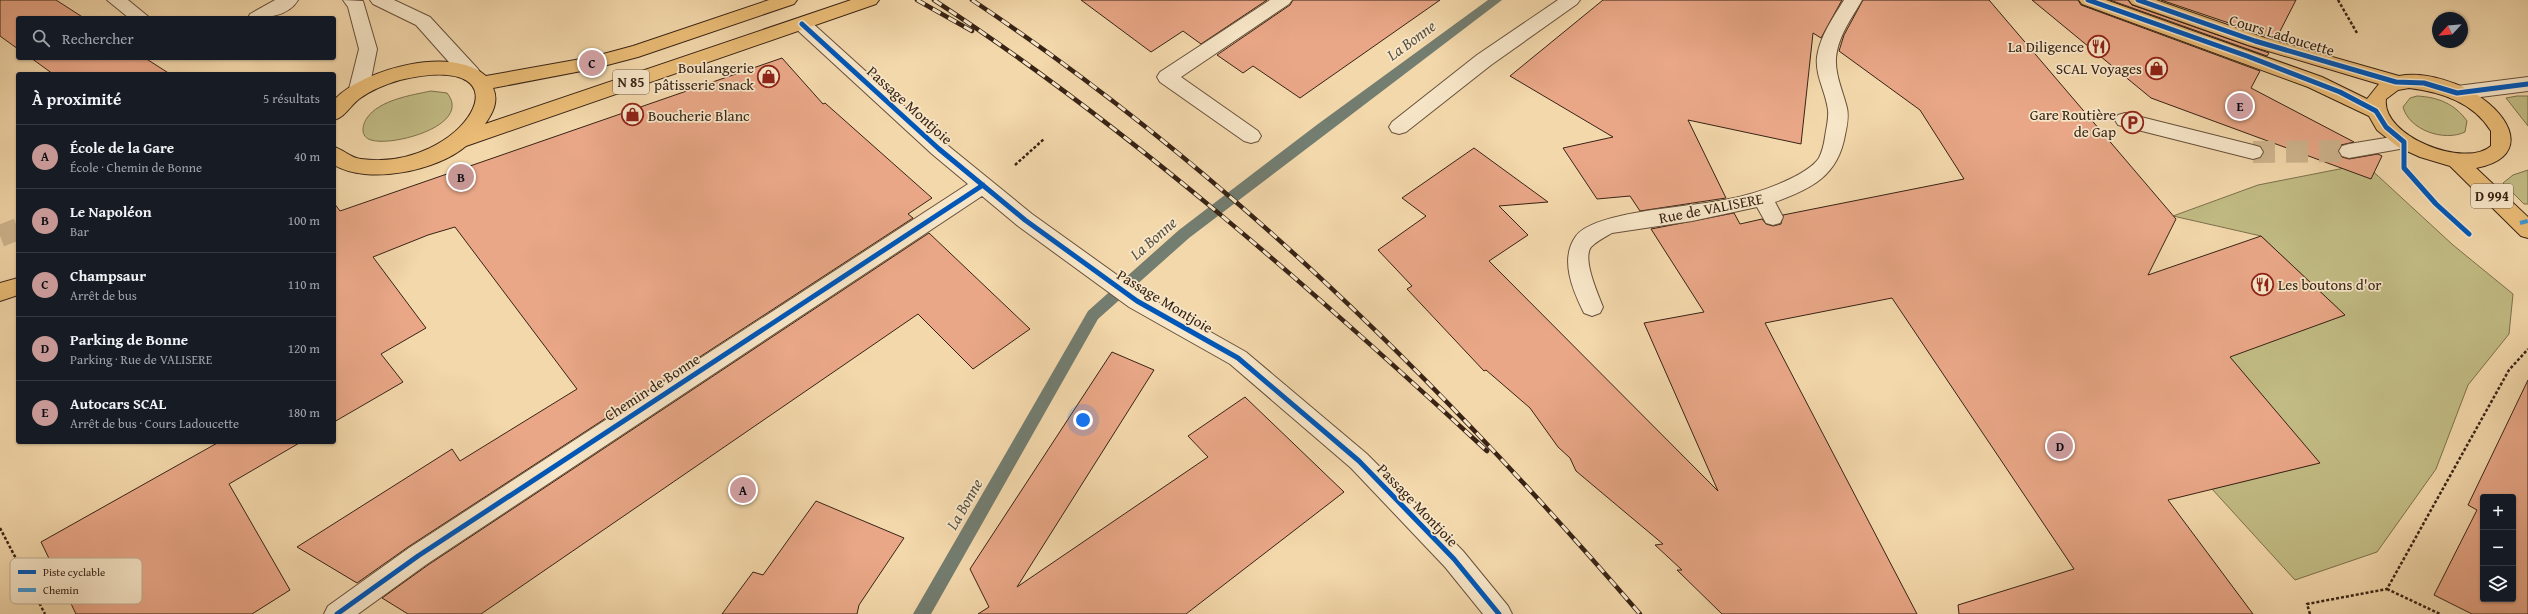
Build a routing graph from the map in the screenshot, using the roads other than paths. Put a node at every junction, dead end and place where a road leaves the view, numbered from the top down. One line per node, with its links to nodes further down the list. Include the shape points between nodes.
1 (116, 0): 12 (street)
2 (352, 0): 18 (street, via 357,5 368,49)
3 (379, 0): 15 (street, via 423,21)
4 (788, 0): 15 (main road, N 85, via 638,51 592,63)
5 (870, 0): 14 (main road, N 85)
6 (1283, 0): 24 (street, via 1167,77)
7 (1571, 0): 23 (street, via 1484,60)
8 (1853, 0): 37 (street, Rue de VALISERE, via 1828,45 1825,62 1838,114 1833,143 1826,163 1769,208 1608,226 1591,233 1580,244 1577,259)
9 (2088, 0): 21 (main road, Cours Ladoucette, via 2315,82)
10 (2138, 0): 16 (main road, Cours Ladoucette, via 2255,41)
11 (286, 1): 13 (street)
12 (138, 16)
13 (260, 16)
14 (802, 24): 25 (main road, N 85); 33 (street, Passage Montjoie)
15 (476, 78): 18 (main road, via 450,69 432,68 409,71); 25 (main road, via 486,94 485,108 479,121)
16 (2396, 82): 19 (main road, via 2424,82); 21 (main road, via 2382,88 2375,98)
17 (2528, 84): 19 (street)
18 (359, 89): 20 (main road)
19 (2457, 93): 30 (main road, via 2478,104 2493,118 2502,133 2502,146 2489,158)
20 (336, 111)
21 (2376, 111): 26 (main road, via 2386,126)
22 (2125, 120): 28 (street)
23 (1399, 127)
24 (1251, 136)
25 (461, 140): 31 (main road, via 445,150 419,160 387,167)
26 (2404, 142): 27 (street); 30 (main road, via 2430,154)
27 (2349, 151)
28 (2253, 152)
29 (336, 156): 31 (main road, via 342,162)
30 (2456, 161): 34 (main road, D 994)
31 (359, 168): 32 (main road)
32 (336, 175)
33 (983, 185): 38 (street, Chemin de Bonne, via 418,556); 39 (street, Passage Montjoie, via 1025,220 1106,280 1137,301 1238,358 1359,461 1454,559)
34 (2528, 230)
35 (16, 287): 36 (main road)
36 (0, 292)
37 (1592, 307)
38 (337, 614)
39 (1499, 614)

